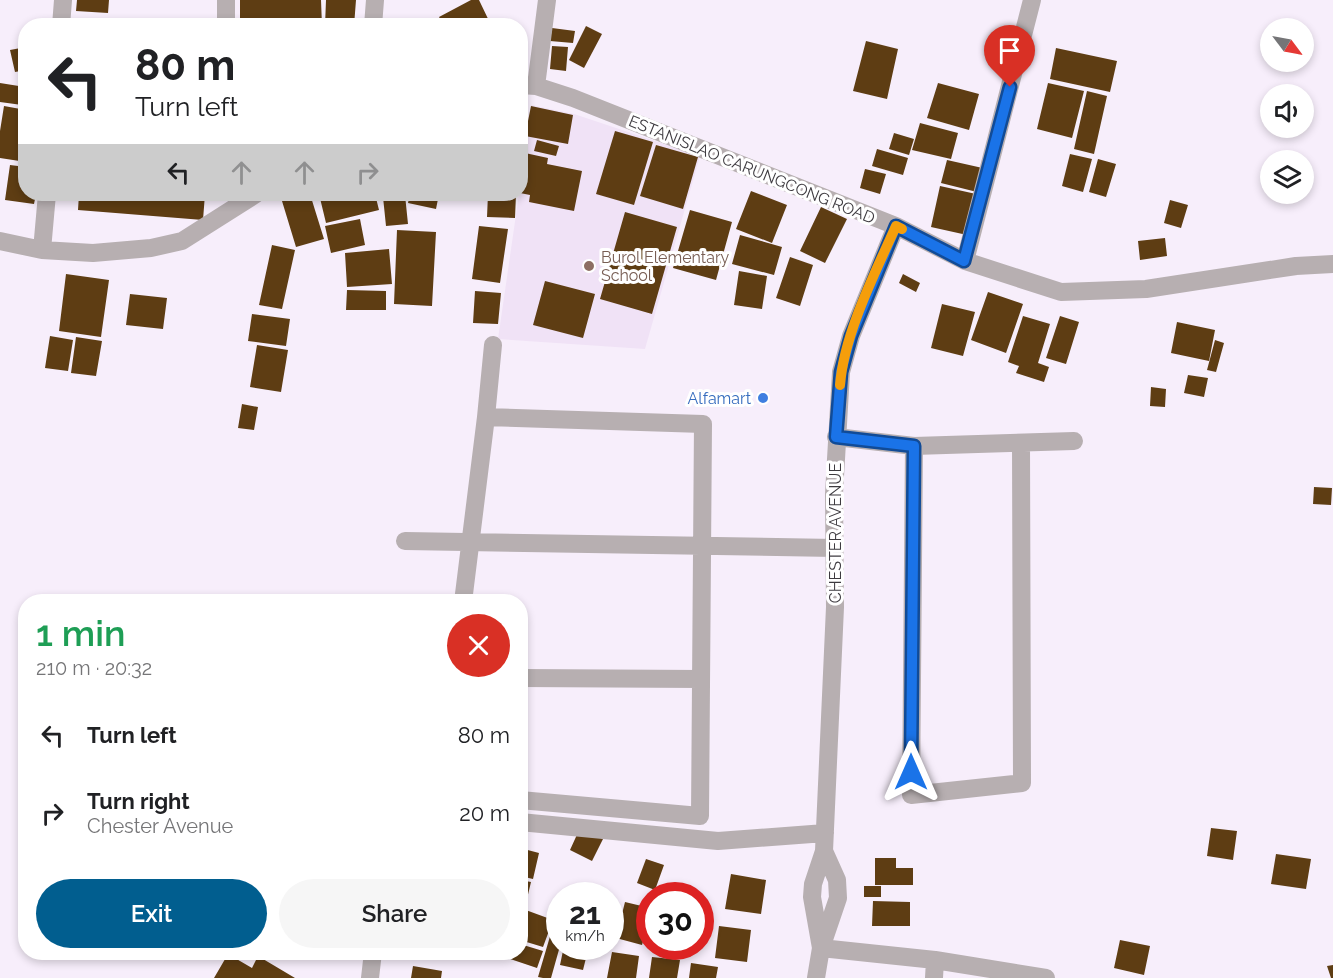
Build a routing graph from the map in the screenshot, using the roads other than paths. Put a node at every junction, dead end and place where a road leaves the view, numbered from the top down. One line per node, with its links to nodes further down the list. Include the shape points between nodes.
1 (63, 0): 6 (street)
2 (226, 0): 7 (street)
3 (375, 0): 8 (street)
4 (547, 0): 9 (street)
5 (1032, 0): 15 (street)
6 (62, 18)
7 (226, 18)
8 (374, 18)
9 (528, 85): 12 (street, ESTANISLAO CARUNGCONG ROAD, via 573,98)
10 (46, 201): 14 (street)
11 (240, 201): 14 (street, via 182,241 93,253)
12 (896, 226): 15 (street, ESTANISLAO CARUNGCONG ROAD); 19 (street, CHESTER AVENUE, via 851,336 841,372)
13 (0, 241): 14 (street)
14 (42, 250)
15 (964, 261): 16 (street, ESTANISLAO CARUNGCONG ROAD, via 1061,292 1146,289)
16 (1333, 264)
17 (494, 345): 18 (street)
18 (486, 417): 24 (street); 25 (street, via 703,424)
19 (836, 437): 22 (street); 26 (street, CHESTER AVENUE)
20 (1074, 441): 21 (street)
21 (1021, 443): 22 (street); 22 (street, via 1022,783 911,795)
22 (914, 446)
23 (405, 542): 24 (street)
24 (470, 543): 25 (street); 27 (street)
25 (702, 546): 26 (street); 29 (street)
26 (835, 548): 32 (street, CHESTER AVENUE)
27 (464, 594)
28 (528, 678): 29 (street)
29 (701, 679): 30 (street, via 700,816)
30 (528, 801)
31 (528, 823): 32 (street, via 717,841)
32 (825, 833): 33 (street, CHESTER AVENUE)
33 (824, 851): 34 (street, CHESTER AVENUE, via 812,897); 34 (street, CHESTER AVENUE, via 837,880 838,898)
34 (821, 948): 36 (street); 38 (street, CHESTER AVENUE)
35 (372, 960): 37 (street)
36 (935, 960): 39 (street); 40 (street)
37 (370, 978)
38 (816, 978)
39 (934, 978)
40 (1046, 978)

